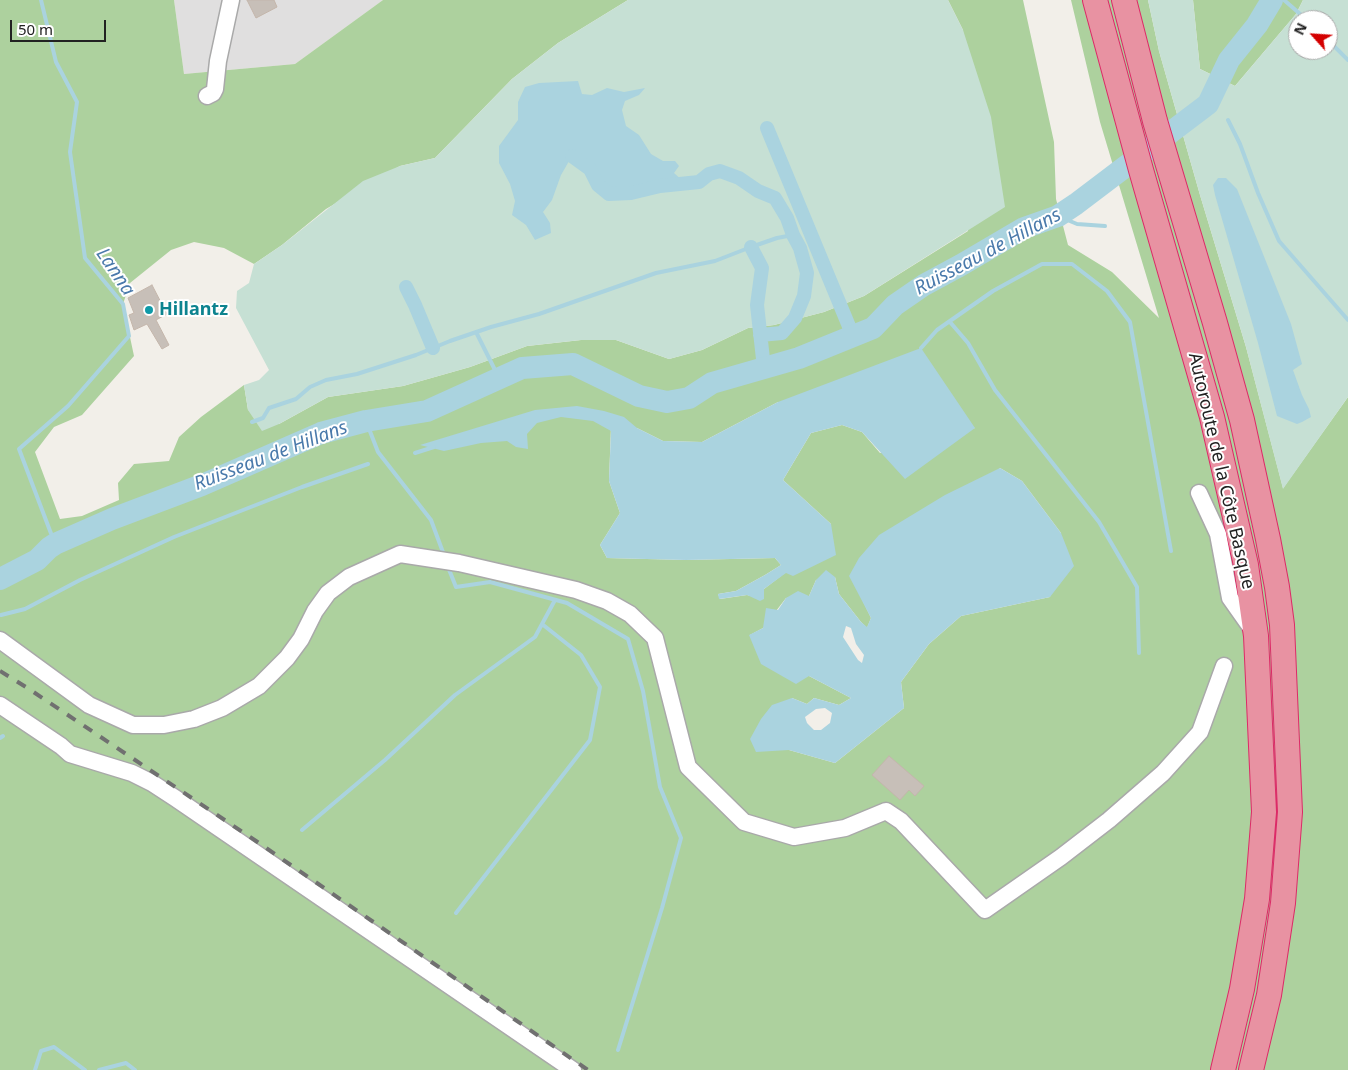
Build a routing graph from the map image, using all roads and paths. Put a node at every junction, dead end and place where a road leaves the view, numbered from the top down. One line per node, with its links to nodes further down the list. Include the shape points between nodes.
1 (231, 0): 4 (street, via 215,89)
2 (1096, 0): 6 (highway, Autoroute de la Côte Basque, via 1212,417 1246,565)
3 (1124, 0): 12 (highway, Autoroute de la Côte Basque, via 1164,154 1242,420 1268,539 1282,625 1290,812 1283,903 1269,995)
4 (207, 96)
5 (1199, 493): 6 (street, via 1218,534 1230,598)
6 (1256, 636): 11 (highway, Autoroute de la Côte Basque, via 1264,812 1257,899 1244,980)
7 (0, 640): 8 (street, via 88,706 133,725 164,725 194,719 222,708 259,686 287,658 328,593 349,577 400,554 459,563 576,590 607,601 630,614 655,638 688,768 744,822 794,837 845,828 886,810 985,910 1061,857 1163,773 1200,732)
8 (1224, 666)
9 (0, 705): 10 (street, via 70,754 132,773 168,793)
10 (573, 1070)
11 (1223, 1070)
12 (1251, 1070)

